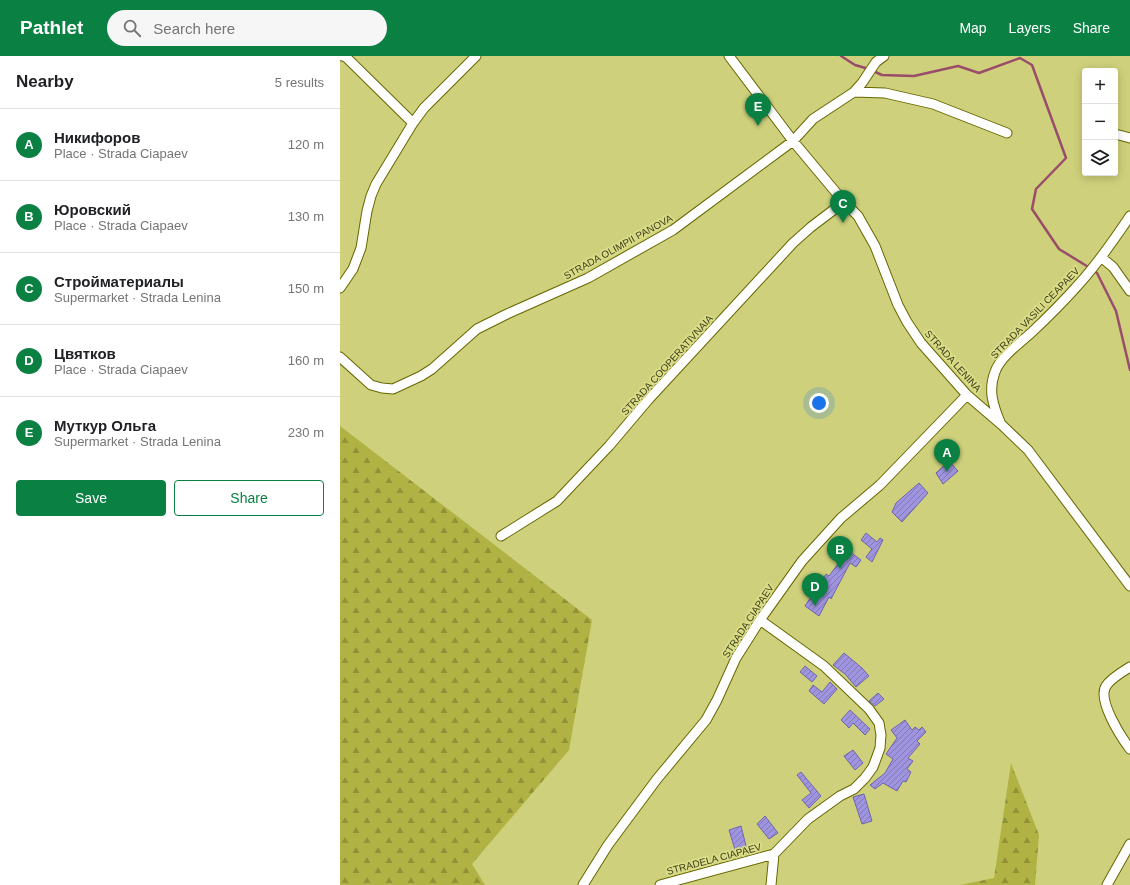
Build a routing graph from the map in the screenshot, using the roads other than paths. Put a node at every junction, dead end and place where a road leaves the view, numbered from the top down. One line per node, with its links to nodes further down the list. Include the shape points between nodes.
1 (342, 56): 6 (street, via 346,57)
2 (476, 56): 6 (street, via 424,108)
3 (729, 56): 10 (street, STRADA LENINA)
4 (884, 56): 5 (street, STRADA OLIMPII PANOVA, via 876,62)
5 (854, 92): 7 (street, via 885,93 933,104); 10 (street, STRADA OLIMPII PANOVA, via 813,119)
6 (413, 123): 14 (street, via 370,196 361,248 353,269)
7 (1007, 133)
8 (1118, 135): 9 (street)
9 (1130, 138)
10 (793, 141): 11 (street, STRADA LENINA); 16 (street, STRADA OLIMPII PANOVA, via 673,230 588,278 477,329 432,369 406,384 393,389 371,384)
11 (844, 202): 17 (street, STRADA LENINA, via 858,216 875,246 907,322 921,343); 19 (street, STRADA COOPERATIVNAIA, via 793,243 557,501)
12 (1130, 216): 13 (street, STRADA VASILI CEAPAEV)
13 (1099, 261): 15 (street, via 1113,267); 18 (street, STRADA VASILI CEAPAEV, via 1005,357 995,371 991,389 993,406)
14 (340, 288)
15 (1130, 291)
16 (340, 357)
17 (967, 395): 18 (street, STRADA LENINA); 21 (street, STRADA CIAPAEV, via 880,485 841,518 802,561)
18 (1002, 425): 20 (street, STRADA LENINA, via 1028,450)
19 (501, 536)
20 (1130, 586)
21 (760, 620): 25 (street, STRADELA CIAPAEV, via 835,676 869,709 879,723 881,735 876,759 865,778 808,819); 26 (street, STRADA CIAPAEV, via 736,658 706,720 657,779 608,845)
22 (1130, 666): 23 (street, via 1105,687 1103,696)
23 (1130, 749)
24 (1130, 844): 29 (street)
25 (774, 854): 27 (street, STRADELA CIAPAEV); 28 (street, STRADELA CIAPAEV)
26 (583, 885)
27 (660, 885)
28 (771, 885)
29 (1107, 885)

